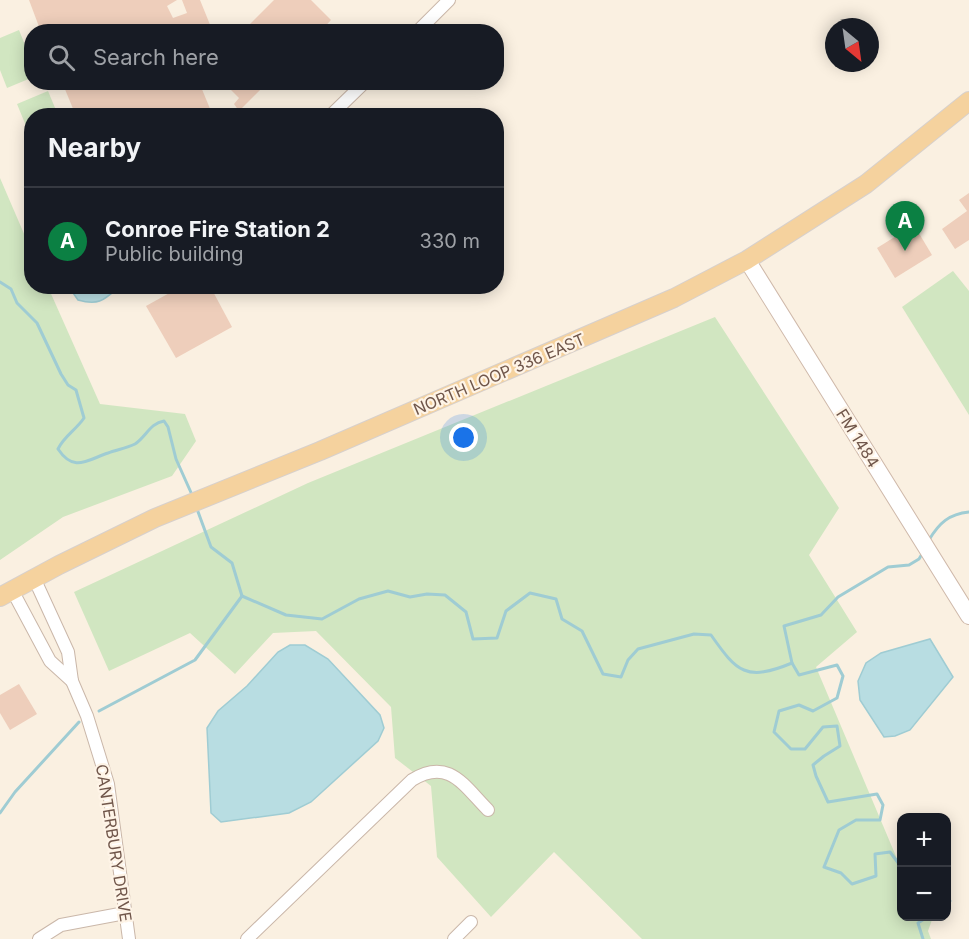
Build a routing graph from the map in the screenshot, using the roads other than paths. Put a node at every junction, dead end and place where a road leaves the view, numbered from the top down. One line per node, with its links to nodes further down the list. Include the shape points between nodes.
1 (449, 0): 2 (street)
2 (425, 24)
3 (357, 90): 5 (street)
4 (969, 101): 6 (main road, NORTH LOOP 336 EAST, via 866,184)
5 (338, 108)
6 (747, 260): 7 (main road, NORTH LOOP 336 EAST, via 674,298 155,518); 9 (main road, FM 1484 / FM 1484)
7 (34, 578): 8 (main road, NORTH LOOP 336 EAST); 10 (street, CANTERBURY DRIVE, via 68,652)
8 (6, 594): 10 (street, CANTERBURY DRIVE, via 50,661)
9 (969, 616)
10 (72, 681): 12 (street, CANTERBURY DRIVE, via 108,784)
11 (488, 810): 16 (street, via 452,774 424,772)
12 (125, 913): 14 (street, via 61,925); 15 (street, CANTERBURY DRIVE)
13 (471, 922): 17 (street)
14 (39, 939)
15 (129, 939)
16 (247, 939)
17 (454, 939)

